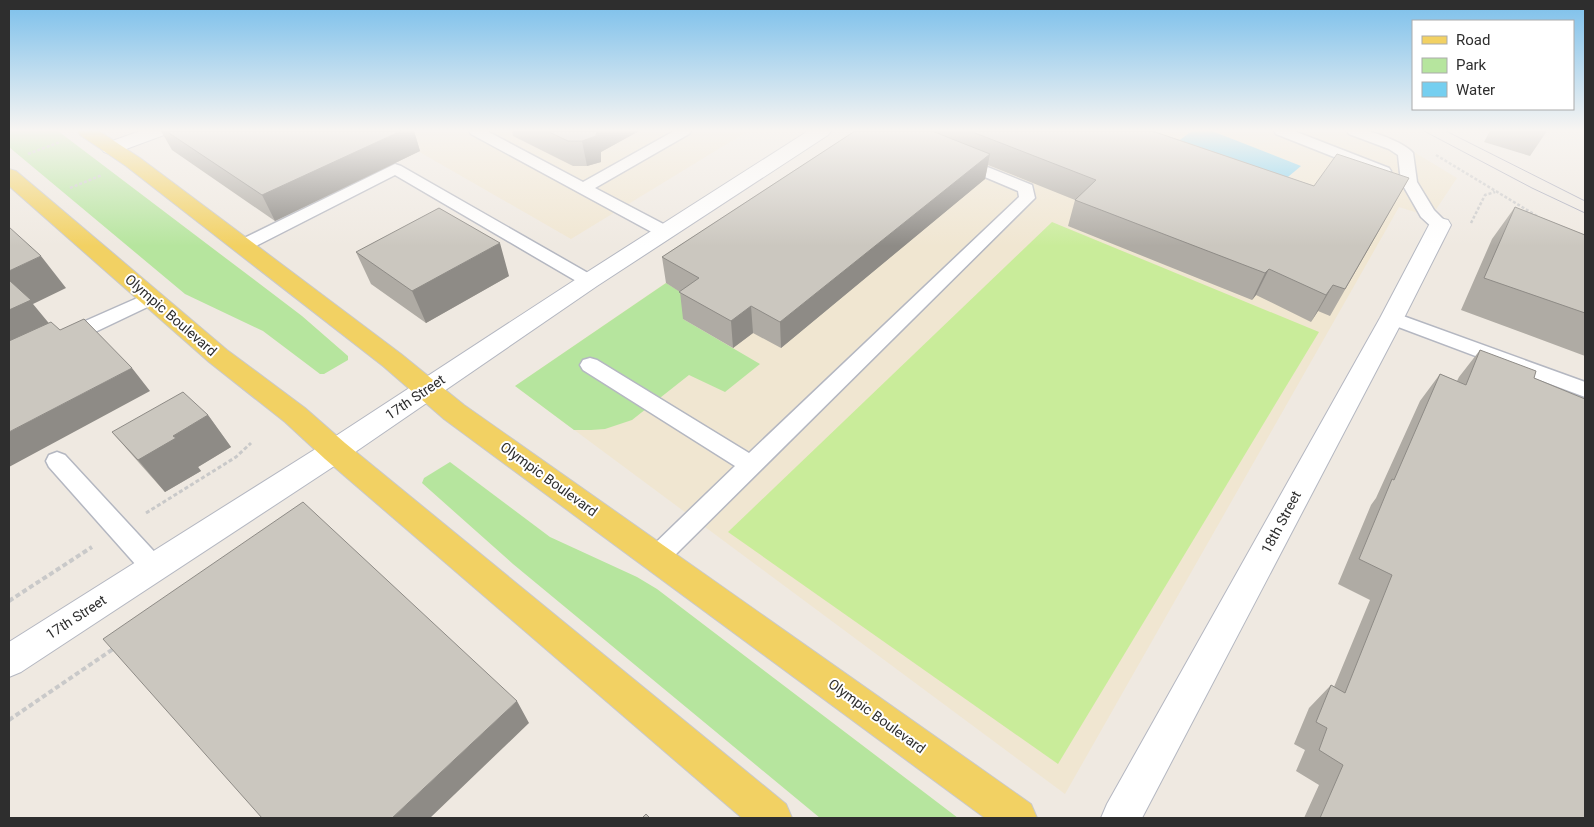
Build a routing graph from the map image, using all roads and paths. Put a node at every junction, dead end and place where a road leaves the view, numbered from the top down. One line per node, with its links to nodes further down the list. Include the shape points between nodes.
1 (143, 170): 19 (main road, Olympic Boulevard)
2 (394, 170): 19 (lane)
3 (396, 170): 20 (lane)
4 (547, 170): 15 (lane)
5 (616, 170): 15 (lane)
6 (761, 170): 18 (street, 17th Street)
7 (980, 170): 30 (lane, via 1026,188 1027,198)
8 (1378, 170): 13 (lane)
9 (1407, 170): 13 (lane)
10 (1461, 170): 16 (path)
11 (104, 174): 14 (path)
12 (12, 182): 21 (main road, Olympic Boulevard)
13 (1409, 182): 17 (lane, via 1427,212)
14 (67, 189)
15 (582, 189): 18 (lane)
16 (1545, 221)
17 (1440, 226): 22 (street, 18th Street)
18 (665, 232): 20 (street, 17th Street)
19 (242, 246): 25 (main road, Olympic Boulevard)
20 (589, 281): 25 (street, 17th Street)
21 (151, 298): 23 (lane); 28 (main road, Olympic Boulevard, via 218,356 295,415)
22 (1392, 318): 26 (lane); 40 (street, 18th Street)
23 (51, 345)
24 (590, 365): 30 (lane)
25 (427, 388): 28 (street, 17th Street); 32 (main road, Olympic Boulevard, via 454,412)
26 (1585, 390)
27 (251, 443): 31 (path, via 236,457)
28 (334, 451): 33 (street, 17th Street); 38 (main road, Olympic Boulevard)
29 (57, 461): 31 (lane)
30 (751, 465): 32 (lane)
31 (118, 530): 33 (lane); 34 (path)
32 (657, 557): 39 (main road, Olympic Boulevard)
33 (153, 567): 36 (street, 17th Street)
34 (9, 601)
35 (121, 643): 37 (path)
36 (9, 661)
37 (9, 720)
38 (772, 818)
39 (1017, 818)
40 (1121, 818)

